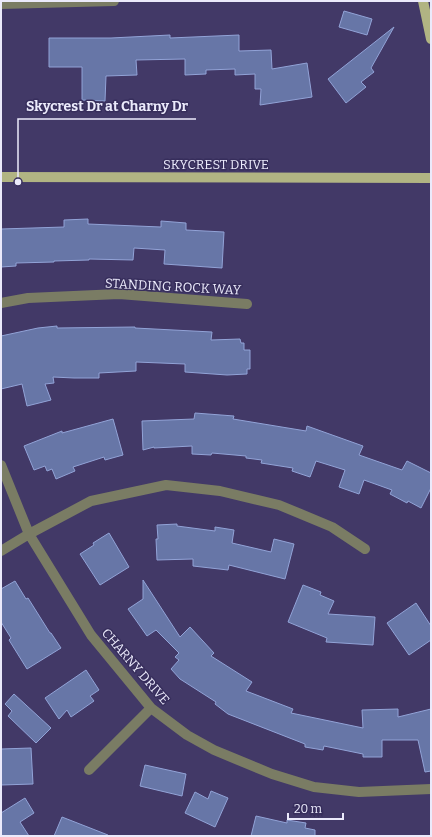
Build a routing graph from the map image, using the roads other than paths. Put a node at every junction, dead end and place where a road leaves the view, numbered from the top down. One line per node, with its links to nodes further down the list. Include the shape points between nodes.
1 (114, 1): 3 (street)
2 (423, 1): 4 (main road)
3 (1, 4)
4 (431, 39)
5 (1, 177): 6 (main road, SKYCREST DRIVE)
6 (431, 178)
7 (1, 303): 8 (street, STANDING ROCK WAY, via 28,298 119,294)
8 (247, 304)
9 (1, 465): 10 (street, CHARNY DRIVE)
10 (29, 534): 11 (street, via 91,500 166,485 220,491 279,505 332,527); 12 (street); 13 (street, CHARNY DRIVE, via 91,635)
11 (365, 549)
12 (1, 551)
13 (151, 708): 14 (street); 15 (street, CHARNY DRIVE, via 187,735 214,750 300,783 359,792)
14 (89, 770)
15 (431, 789)

